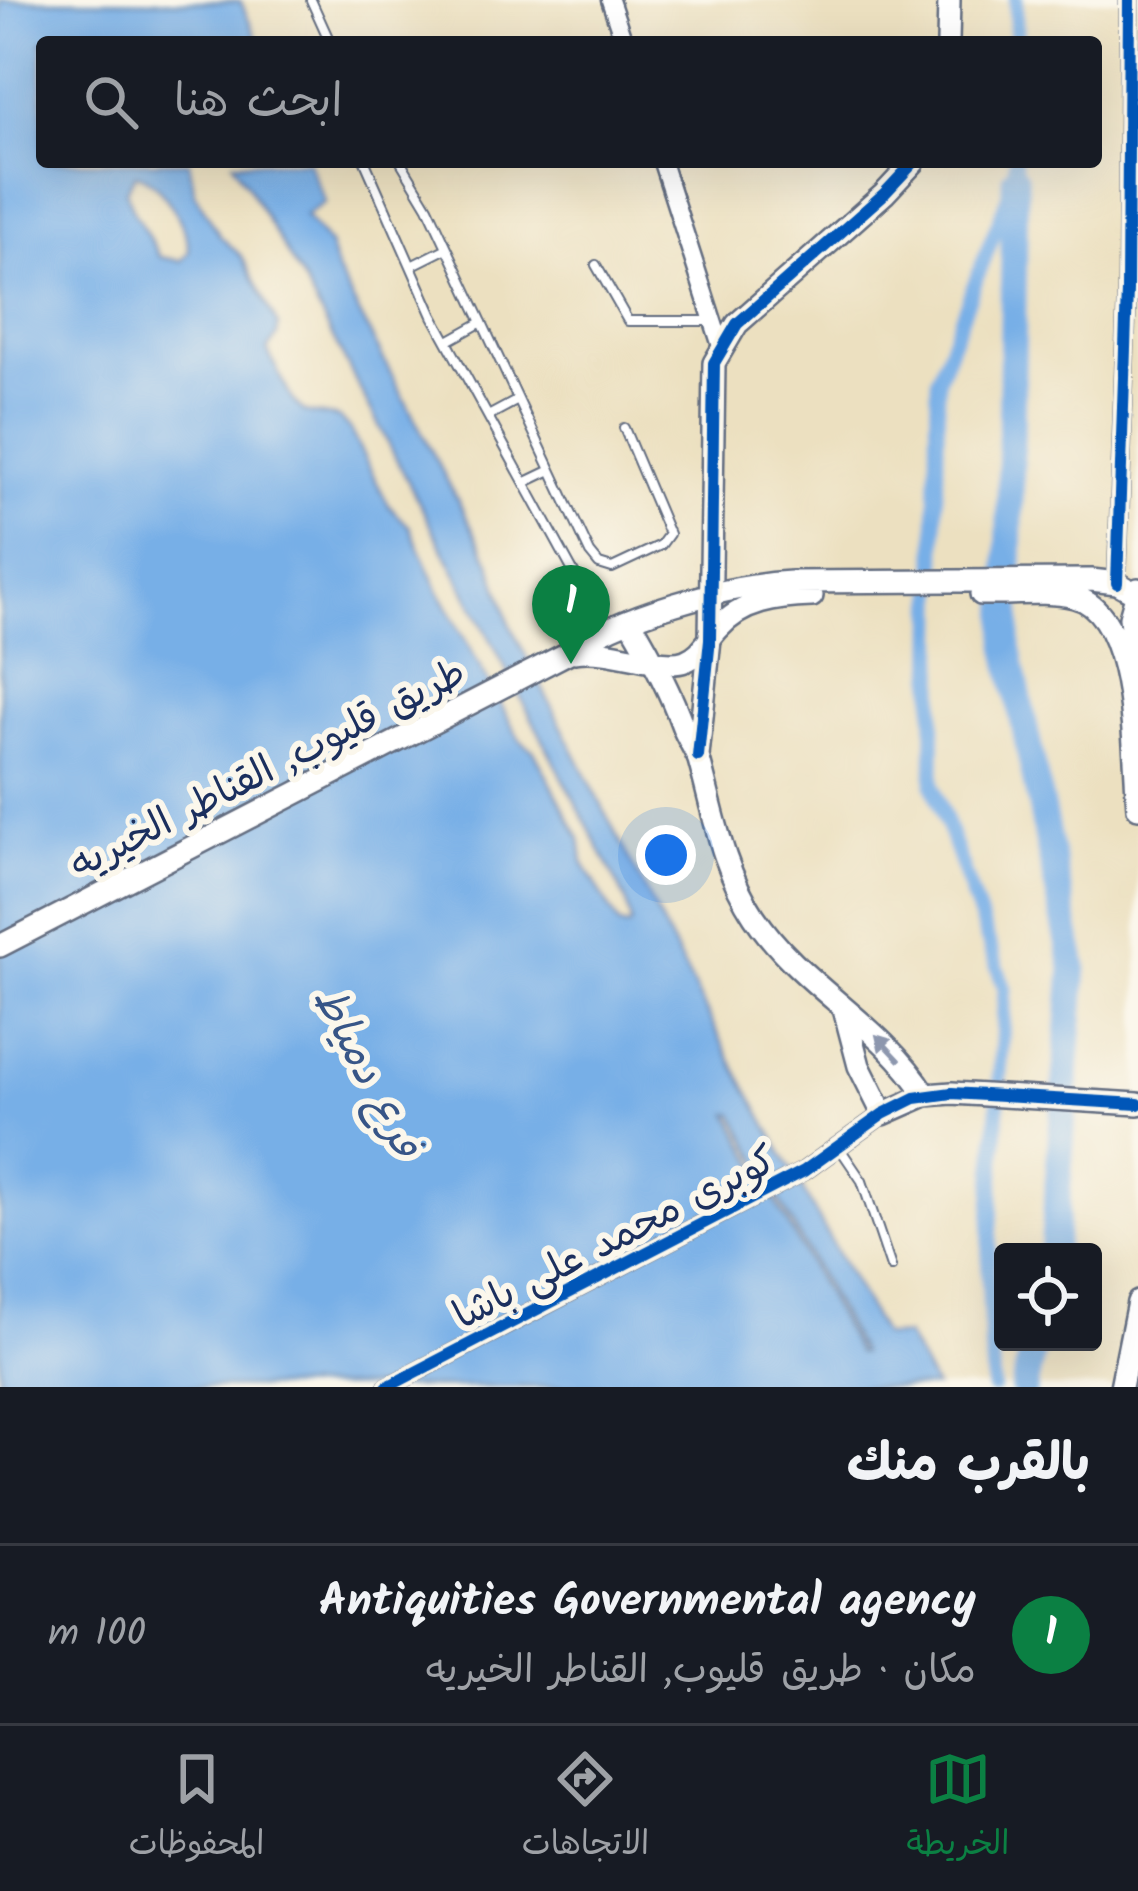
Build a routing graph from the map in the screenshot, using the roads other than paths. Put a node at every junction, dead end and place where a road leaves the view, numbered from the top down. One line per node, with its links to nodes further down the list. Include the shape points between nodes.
1 (311, 0): 5 (lane)
2 (610, 0): 6 (street)
3 (949, 0): 7 (main road)
4 (1129, 0): 8 (street)
5 (327, 36)
6 (622, 36)
7 (948, 36)
8 (1134, 120): 16 (street)
9 (368, 168): 15 (lane)
10 (404, 168): 13 (lane)
11 (664, 168): 17 (street)
12 (908, 168): 20 (main road)
13 (447, 248): 15 (lane); 18 (lane)
14 (596, 265): 17 (lane, via 628,321)
15 (411, 266): 19 (lane)
16 (1133, 290): 24 (street)
17 (713, 321): 20 (street)
18 (482, 322): 19 (lane); 21 (lane)
19 (448, 341): 22 (lane)
20 (721, 346): 29 (main road, via 711,382)
21 (518, 400): 22 (lane); 25 (lane)
22 (490, 416): 26 (lane)
23 (624, 428): 25 (lane, via 669,528 664,543 635,560 618,568 594,559)
24 (1130, 429): 28 (street)
25 (551, 470): 26 (lane)
26 (526, 482): 31 (lane)
27 (890, 587): 28 (main road, طريق قليوب, القناطر الخيريه, via 1091,580); 29 (main road, طريق قليوب, القناطر الخيريه, via 779,583); 32 (main road, طريق قليوب, القناطر الخيريه, via 764,601); 36 (main road, طريق قليوب, القناطر الخيريه, via 1072,596 1097,609 1119,641)
28 (1132, 590): 35 (main road)
29 (711, 597): 30 (main road, طريق قليوب, القناطر الخيريه); 32 (main road)
30 (630, 620): 31 (main road, طريق قليوب, القناطر الخيريه); 34 (main road)
31 (604, 629): 33 (main road, طريق قليوب, القناطر الخيريه)
32 (710, 639): 34 (main road, طريق قليوب, القناطر الخيريه, via 686,661); 37 (main road)
33 (568, 653): 34 (main road, طريق قليوب, القناطر الخيريه, via 611,650); 40 (main road, طريق قليوب, القناطر الخيريه)
34 (655, 661): 37 (main road)
35 (1138, 697)
36 (1136, 746): 38 (main road, طريق قليوب, القناطر الخيريه)
37 (698, 756): 41 (main road, via 710,816 752,913 778,949)
38 (1137, 798): 39 (main road, طريق قليوب, القناطر الخيريه)
39 (1138, 808)
40 (0, 946)
41 (844, 1009): 42 (main road, one-way to 41); 44 (main road)
42 (926, 1095): 43 (main road); 44 (main road)
43 (1137, 1104)
44 (883, 1114): 45 (street, كوبرى محمد على باشا)
45 (838, 1146): 46 (lane, via 862,1181); 48 (street, كوبرى محمد على باشا, via 804,1171)
46 (891, 1268)
47 (1138, 1302): 49 (main road)
48 (387, 1387)
49 (1121, 1387)

